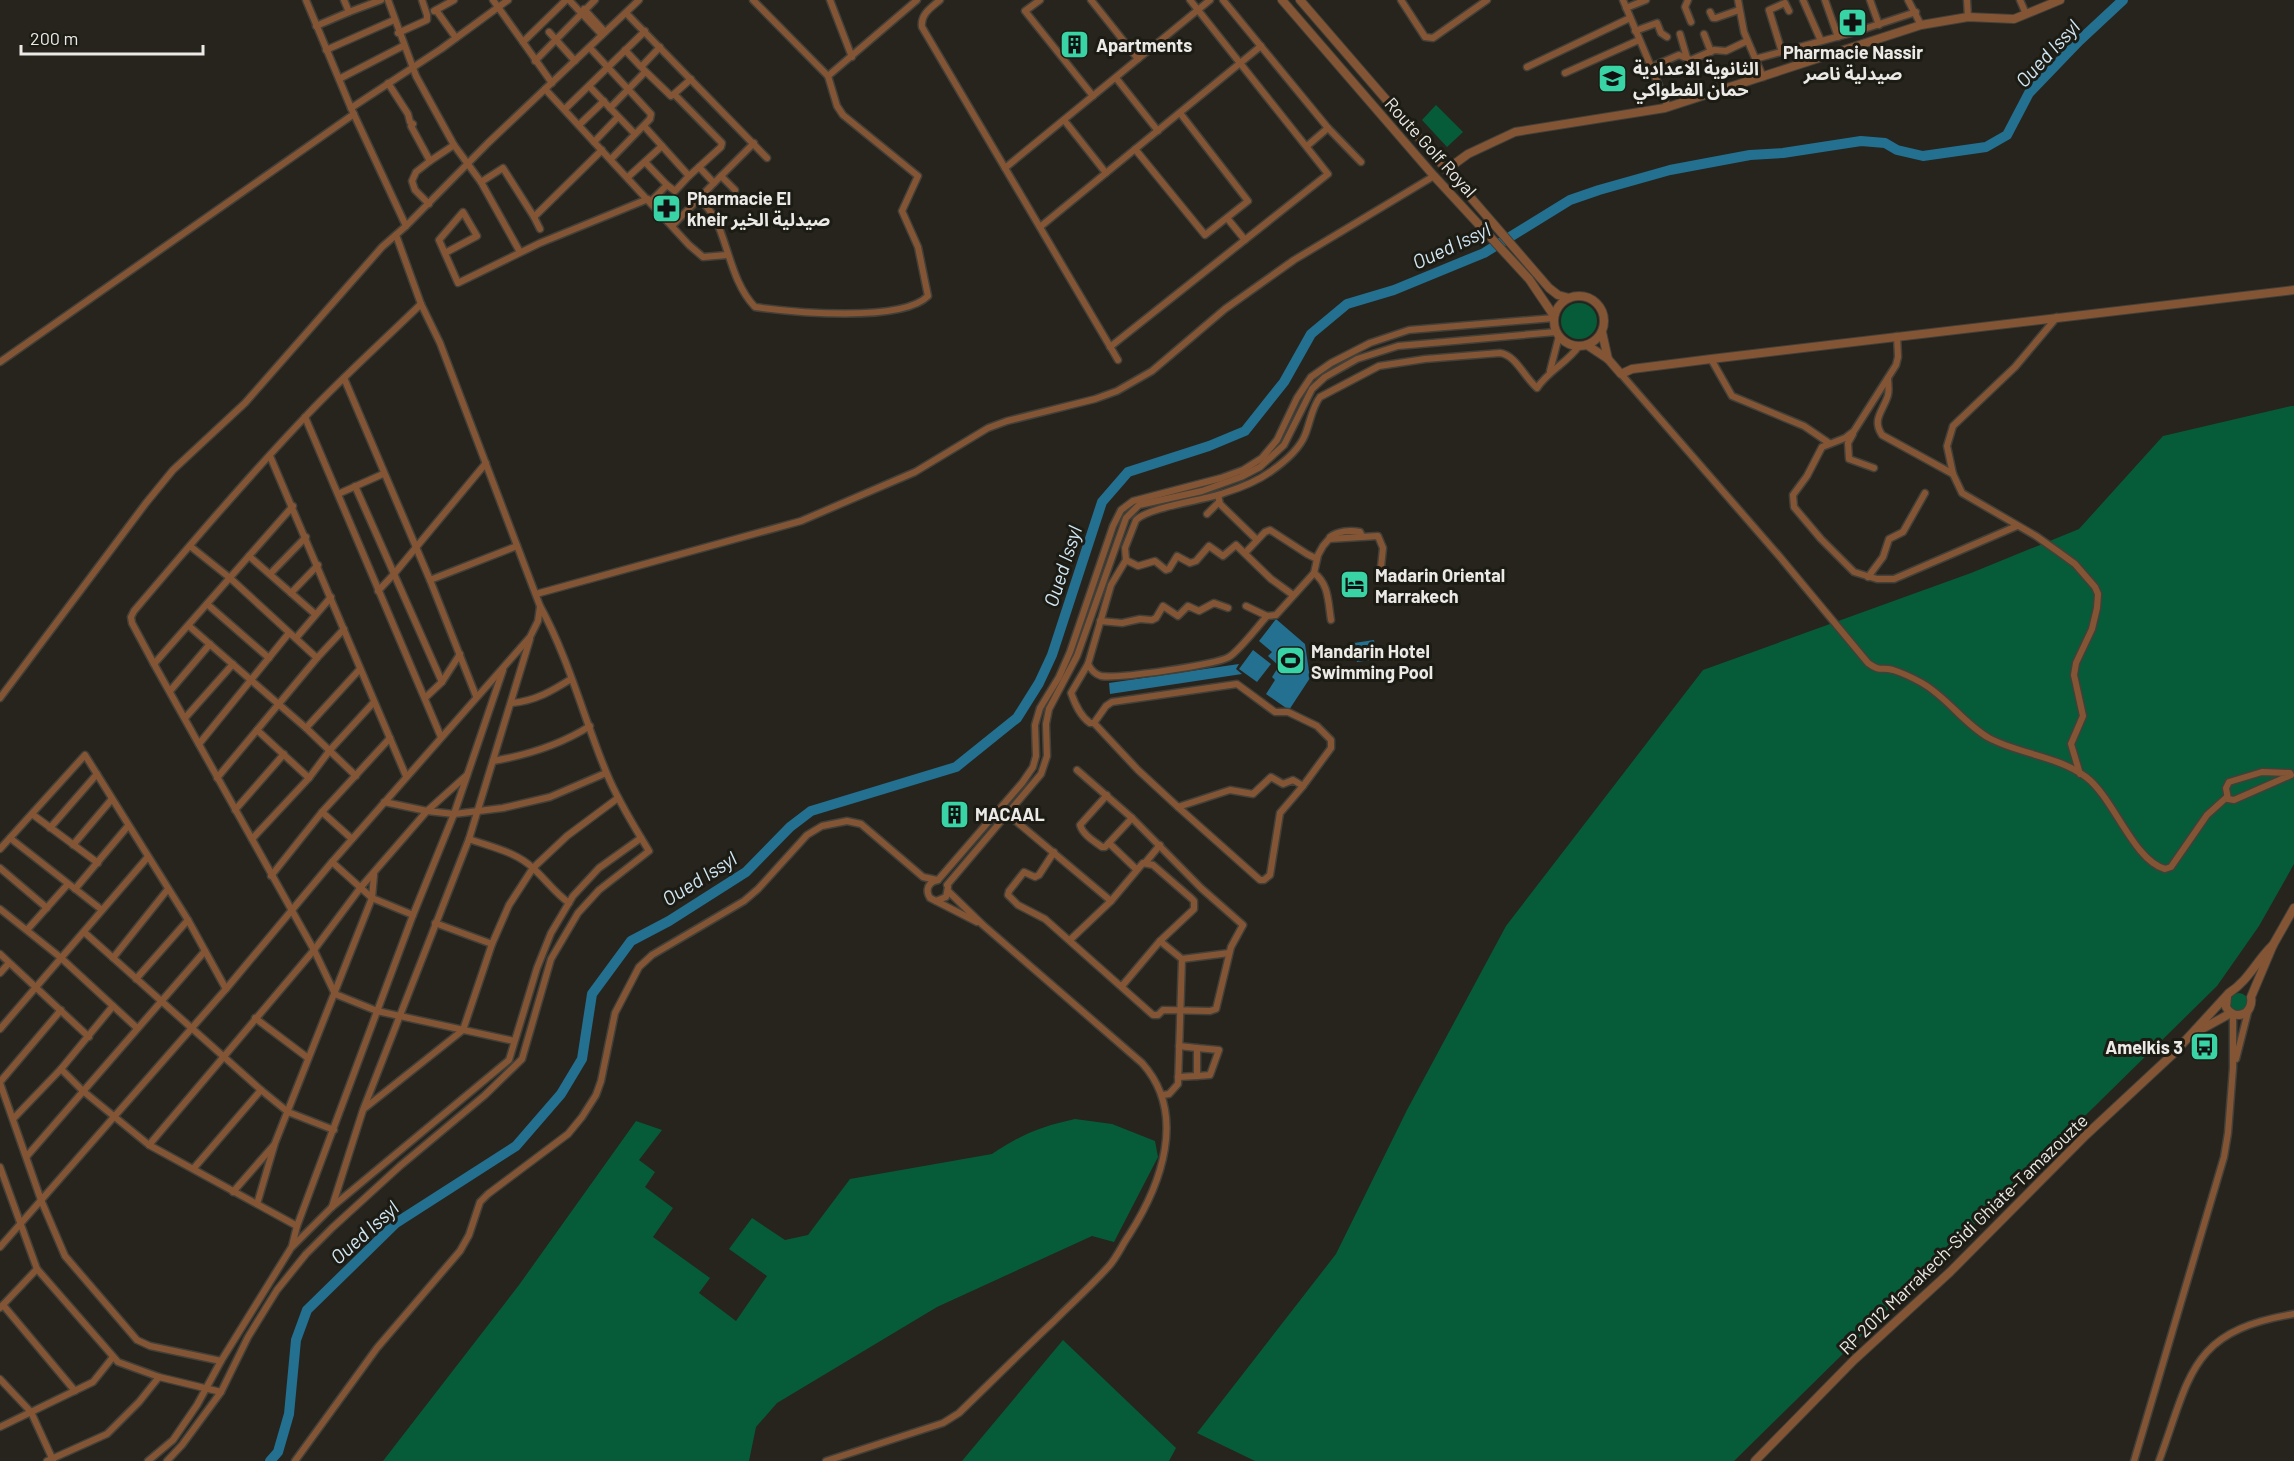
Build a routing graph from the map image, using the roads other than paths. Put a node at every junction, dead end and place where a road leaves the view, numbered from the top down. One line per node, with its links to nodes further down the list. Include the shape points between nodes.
1 (306, 0): 56 (street)
2 (344, 0): 44 (street)
3 (381, 0): 44 (street)
4 (388, 0): 52 (street)
5 (422, 0): 49 (street)
6 (493, 0): 37 (street)
7 (508, 0): 37 (street)
8 (568, 0): 42 (street); 71 (street)
9 (595, 0): 42 (street)
10 (639, 0): 47 (street)
11 (753, 0): 93 (street)
12 (830, 0): 80 (street)
13 (917, 0): 80 (street)
14 (940, 0): 132 (street, via 924,14 922,27)
15 (1040, 0): 104 (street, via 1025,11)
16 (1091, 0): 82 (street)
17 (1190, 0): 40 (street)
18 (1210, 0): 40 (street)
19 (1223, 0): 73 (street)
20 (1282, 0): 137 (street, Route Golf Royal)
21 (1300, 0): 133 (street, Route Golf Royal)
22 (1401, 0): 23 (street, via 1429,38)
23 (1487, 0)
24 (1623, 0): 38 (street)
25 (1646, 0): 38 (street)
26 (1688, 0): 53 (street, via 1685,7)
27 (1738, 0): 41 (street)
28 (1803, 0): 70 (street)
29 (1825, 0): 64 (street)
30 (1870, 0): 54 (street)
31 (1908, 0): 46 (street)
32 (1967, 0): 50 (street)
33 (2020, 0): 48 (street)
34 (2060, 0): 48 (street)
35 (452, 1): 39 (street)
36 (1784, 2): 43 (street); 79 (street, via 1769,10)
37 (498, 8): 65 (street); 71 (street)
38 (1626, 8): 51 (street)
39 (436, 10): 49 (street); 65 (street)
40 (1198, 10): 82 (street); 86 (street)
41 (1738, 10): 45 (street, via 1716,18); 69 (street)
42 (583, 11): 61 (street); 67 (street)
43 (1789, 11)
44 (349, 12): 56 (street)
45 (1710, 12)
46 (1916, 12): 54 (street); 55 (street)
47 (626, 13): 59 (street); 61 (street)
48 (2026, 14): 50 (street, via 2005,20)
49 (428, 15): 60 (street, via 425,21)
50 (1968, 17): 55 (street)
51 (1630, 18): 57 (street); 89 (street)
52 (394, 20): 60 (street); 76 (street)
53 (1691, 22)
54 (1879, 25): 64 (street)
55 (1921, 25): 94 (street)
56 (316, 26): 76 (street)
57 (1635, 31): 66 (street, via 1657,23); 68 (street)
58 (549, 32): 67 (street)
59 (645, 32): 74 (street); 77 (street)
60 (398, 33): 72 (street)
61 (604, 33): 75 (street)
62 (1704, 33): 78 (street)
63 (1680, 34): 81 (street)
64 (1838, 37): 70 (street)
65 (456, 38): 87 (street)
66 (1667, 38)
67 (555, 39): 84 (street); 85 (street)
68 (1639, 40): 90 (street); 92 (street)
69 (1747, 41): 78 (street, via 1725,51); 83 (street)
70 (1821, 41): 79 (street)
71 (523, 42): 84 (street)
72 (403, 46): 87 (street); 96 (street)
73 (1261, 46): 86 (street); 115 (street)
74 (660, 47): 91 (street); 97 (street)
75 (590, 48): 85 (street); 88 (street)
76 (326, 50): 96 (street)
77 (625, 50): 88 (street); 91 (street)
78 (1711, 52): 81 (street)
79 (1782, 52): 83 (street)
80 (852, 57): 93 (street)
81 (1688, 58): 90 (street, via 1679,55)
82 (1138, 59): 95 (street)
83 (1755, 59): 94 (street)
84 (535, 61): 99 (street)
85 (575, 61): 99 (street)
86 (1241, 64): 110 (street); 122 (street)
87 (411, 67): 98 (street); 120 (street)
88 (608, 67): 100 (street); 102 (street)
89 (1527, 67)
90 (1650, 67): 106 (street)
91 (643, 69): 102 (street); 103 (street, via 665,92)
92 (1565, 73)
93 (828, 76): 156 (street, via 843,115 918,176 902,211 918,247 927,297 905,308 869,312 825,314 755,308)
94 (1763, 77): 106 (street)
95 (1116, 78): 104 (street); 116 (street)
96 (339, 79): 109 (street)
97 (691, 79): 103 (street); 119 (street)
98 (388, 83): 109 (street); 127 (street)
99 (552, 83): 101 (street)
100 (589, 86): 105 (street); 108 (street)
101 (545, 89): 108 (street); 130 (street)
102 (628, 89): 107 (street); 114 (street, via 651,114)
103 (674, 94): 131 (street, via 722,142)
104 (1093, 96): 112 (street)
105 (604, 101): 107 (street); 113 (street)
106 (1668, 107): 133 (street, via 1515,132 1468,154)
107 (610, 108): 111 (street)
108 (564, 109): 113 (street)
109 (352, 111): 148 (street); 176 (street)
110 (1180, 113): 116 (street); 147 (street, via 1248,201)
111 (618, 117): 117 (street); 118 (street)
112 (1064, 120): 132 (street); 134 (street)
113 (579, 125): 118 (street)
114 (644, 126): 117 (street); 121 (street)
115 (1328, 128): 122 (street); 129 (street)
116 (1158, 130): 123 (street)
117 (635, 134): 126 (street)
118 (594, 141): 124 (street)
119 (754, 143): 125 (street); 136 (street)
120 (454, 145): 127 (street); 130 (street)
121 (662, 146): 128 (street); 135 (street)
122 (1307, 147): 153 (street, via 1328,174)
123 (1135, 149): 134 (street); 147 (street, via 1205,235)
124 (602, 150): 126 (street); 146 (street)
125 (767, 158)
126 (611, 159): 138 (street)
127 (430, 161): 145 (street, via 416,172 412,181)
128 (645, 162): 138 (street); 141 (street)
129 (1361, 162)
130 (466, 165): 139 (street); 145 (street)
131 (699, 167): 135 (street); 140 (street)
132 (1005, 168): 150 (street)
133 (1446, 170): 158 (street, Route Golf Royal, via 1552,291)
134 (1106, 173): 150 (street)
135 (689, 176): 141 (street, via 675,191)
136 (721, 176): 140 (street); 142 (street)
137 (1434, 176): 160 (street, Route Golf Royal, via 1536,287); 215 (street, via 1286,266 1225,309 1152,371 1117,391 988,428 915,472 793,524)
138 (628, 177): 144 (street)
139 (481, 182): 146 (street, via 503,168); 154 (street)
140 (714, 183): 143 (street)
141 (667, 185): 144 (street)
142 (735, 190)
143 (700, 199): 149 (street); 156 (street, via 714,217)
144 (649, 200): 149 (street); 154 (street)
145 (429, 204): 148 (street)
146 (534, 217): 151 (street)
147 (1227, 218): 153 (street)
148 (406, 226): 152 (street)
149 (672, 226): 156 (street, via 703,257)
150 (1040, 227): 172 (street)
151 (540, 229)
152 (396, 235): 159 (street); 245 (street, via 245,403 173,470)
153 (1245, 240): 172 (street)
154 (520, 252): 155 (street, via 458,283)
155 (445, 253): 155 (street, via 439,240 463,212 477,236)
156 (728, 255)
157 (2294, 290): 161 (street)
158 (1569, 298): 160 (street); 165 (street, via 1584,297 1596,303 1603,316)
159 (421, 304): 179 (street); 185 (street)
160 (1554, 317): 162 (street); 166 (street)
161 (2057, 317): 167 (street); 188 (street, via 2015,367 1953,426 1947,446)
162 (1496, 322): 163 (street); 168 (street)
163 (1427, 328): 164 (street); 169 (street)
164 (1408, 330): 170 (street); 279 (street, via 1370,343 1314,374 1297,398 1275,445 1250,466 1207,483 1137,500 1121,510 1067,661 1036,718 1033,766)
165 (1602, 331): 171 (street); 173 (street)
166 (1558, 334): 168 (street); 171 (street, via 1568,344); 177 (street)
167 (1897, 336): 174 (street); 180 (street, via 1898,361)
168 (1498, 337): 169 (street)
169 (1429, 343): 170 (street)
170 (1410, 345): 287 (street, via 1371,353 1321,380 1306,397 1284,445 1255,470 1202,491 1139,505 1130,512 1073,667 1049,709 1043,770)
171 (1583, 346): 173 (street); 177 (street)
172 (1110, 347): 175 (street)
173 (1608, 359): 178 (street)
174 (1711, 359): 178 (street, via 1632,369); 183 (street, via 1732,396 1804,426)
175 (1118, 360)
176 (0, 362)
177 (1550, 372): 192 (street, via 1537,388 1512,357 1500,353 1379,366 1320,397 1304,438 1283,463 1255,482)
178 (1621, 374): 266 (street, via 1868,663 1924,684 1989,738)
179 (344, 378): 181 (street); 187 (street)
180 (1888, 378): 182 (street); 188 (street, via 1888,395 1877,418 1878,430)
181 (305, 417): 184 (street); 191 (street)
182 (1854, 431): 183 (street); 186 (street, via 1848,443 1849,459)
183 (1829, 443): 210 (street, via 1822,447 1792,501 1838,556 1854,572)
184 (270, 456): 193 (street); 198 (street)
185 (486, 463): 199 (street); 200 (street)
186 (1874, 468)
187 (383, 474): 189 (street); 200 (street)
188 (1953, 474): 195 (street, via 1962,494)
189 (356, 486): 191 (street); 209 (street)
190 (1925, 493): 210 (street, via 1903,532 1891,538)
191 (338, 494): 213 (street)
192 (1218, 498): 194 (street); 197 (street); 204 (street, via 1140,517 1125,548)
193 (293, 506): 196 (street); 202 (street)
194 (1207, 514)
195 (2017, 526): 210 (street, via 1894,579); 266 (street, via 2075,564 2098,594 2092,629 2074,675 2083,716 2071,744)
196 (306, 537): 205 (street); 208 (street)
197 (1257, 540): 201 (street); 203 (street, via 1264,532 1275,531)
198 (190, 546): 211 (street); 235 (street, via 131,617)
199 (517, 546): 212 (street); 215 (street)
200 (415, 547): 209 (street); 212 (street)
201 (1246, 552): 204 (street, via 1236,545 1223,556 1209,546 1190,563 1177,556 1166,570 1155,561 1138,566); 216 (street, via 1271,579)
202 (249, 556): 208 (street); 211 (street)
203 (1317, 559): 206 (street, via 1329,539 1378,536 1383,548); 207 (street)
204 (1126, 560): 225 (street, via 1111,585)
205 (318, 565): 214 (street); 217 (street)
206 (1381, 567)
207 (1314, 573): 216 (street); 224 (street, via 1326,586)
208 (270, 574): 214 (street)
209 (394, 574): 213 (street); 242 (street)
210 (1868, 577)
211 (230, 578): 218 (street); 228 (street)
212 (430, 580): 232 (street)
213 (378, 591): 246 (street)
214 (291, 593): 222 (street)
215 (536, 594): 219 (street)
216 (1293, 595): 223 (street, via 1276,615)
217 (332, 597): 222 (street); 227 (street)
218 (207, 604): 226 (street); 233 (street)
219 (540, 606): 229 (street); 240 (street)
220 (1246, 606): 223 (street)
221 (1228, 608): 225 (street, via 1214,603 1199,611 1188,606 1178,616 1163,606 1152,621)
222 (315, 614): 230 (street)
223 (1267, 616): 237 (street, via 1225,658 1115,677 1100,676)
224 (1331, 620)
225 (1100, 621): 237 (street)
226 (189, 626): 231 (street); 235 (street)
227 (344, 629): 234 (street); 239 (street)
228 (289, 633): 230 (street); 233 (street)
229 (530, 637): 238 (street); 248 (street)
230 (296, 638): 234 (street)
231 (210, 644): 236 (street); 243 (street)
232 (460, 654): 242 (street); 244 (street)
233 (269, 658): 241 (street)
234 (317, 658): 249 (street)
235 (154, 664): 243 (street)
236 (232, 664): 241 (street); 250 (street)
237 (1088, 664): 251 (street, via 1071,693 1083,717)
238 (505, 667): 244 (street); 265 (street)
239 (360, 669): 247 (street); 253 (street)
240 (572, 679): 248 (street, via 529,701); 252 (street)
241 (250, 680): 249 (street); 257 (street)
242 (442, 682): 246 (street)
243 (170, 691): 250 (street)
244 (476, 696): 255 (street)
245 (0, 698)
246 (426, 698): 255 (street)
247 (375, 702): 256 (street); 258 (street)
248 (512, 703): 260 (street)
249 (278, 706): 253 (street); 254 (street)
250 (185, 718): 257 (street)
251 (1094, 723): 272 (street, via 1112,702 1237,684 1275,712 1288,712 1317,726 1331,740 1331,748); 280 (street)
252 (590, 726): 260 (street, via 550,747); 263 (street)
253 (306, 728): 258 (street)
254 (257, 730): 259 (street); 270 (street)
255 (441, 737): 269 (street)
256 (390, 738): 268 (street); 269 (street)
257 (199, 744): 270 (street)
258 (330, 750): 268 (street); 271 (street)
259 (284, 754): 271 (street); 281 (street)
260 (493, 761): 282 (street)
261 (1077, 771): 274 (street)
262 (2262, 772): 267 (street); 273 (street); 275 (street, via 2229,782)
263 (606, 773): 276 (street); 282 (street, via 550,797)
264 (97, 774): 277 (street); 285 (street, via 85,755); 290 (street)
265 (468, 774): 283 (street); 286 (street)
266 (2080, 774): 275 (street, via 2109,802 2139,848 2165,869 2171,867 2207,815)
267 (2293, 774): 273 (street)
268 (356, 776): 284 (street)
269 (406, 776): 278 (street)
270 (217, 778): 281 (street)
271 (309, 778): 294 (street)
272 (1303, 786): 280 (street, via 1293,780 1283,784 1271,777 1253,794 1230,790); 280 (street, via 1280,813 1270,875 1264,880)
273 (2263, 788): 275 (street, via 2234,800)
274 (1107, 795): 288 (street); 296 (street, via 1080,825 1102,847)
275 (2227, 797)
276 (618, 798): 293 (street); 306 (street, via 567,836)
277 (112, 799): 289 (street); 297 (street)
278 (384, 802): 283 (street); 292 (street)
279 (1000, 807): 287 (street); 311 (street)
280 (1178, 807)
281 (236, 810): 294 (street)
282 (476, 810): 286 (street); 295 (street)
283 (427, 811): 286 (street); 308 (street)
284 (322, 812): 292 (street); 309 (street)
285 (32, 814): 290 (street); 291 (street)
286 (454, 814): 329 (street)
287 (1008, 814): 300 (street); 315 (street)
288 (1132, 818): 296 (street); 298 (street)
289 (128, 826): 301 (street); 304 (street)
290 (50, 828): 297 (street)
291 (10, 838): 299 (street); 312 (street)
292 (352, 838): 302 (street)
293 (641, 838): 322 (street, via 599,868); 413 (street, via 649,851 599,890 578,913 551,959 522,1059 306,1254 248,1337)
294 (252, 839): 309 (street)
295 (469, 839): 306 (street, via 513,854); 331 (street)
296 (1109, 843): 307 (street)
297 (73, 845): 304 (street)
298 (1160, 845): 303 (street); 318 (street)
299 (0, 849)
300 (1054, 852): 321 (street); 335 (street, via 1039,875 1024,872 1008,895)
301 (147, 858): 317 (street); 327 (street)
302 (332, 862): 313 (street); 328 (street)
303 (1145, 863): 307 (street); 323 (street, via 1153,865)
304 (98, 864): 316 (street)
305 (0, 868): 324 (street)
306 (533, 868): 322 (street); 337 (street, via 509,905)
307 (1136, 868): 321 (street)
308 (374, 874): 313 (street); 319 (street)
309 (272, 876): 328 (street)
310 (923, 877): 311 (street); 314 (street); 419 (street, via 861,824 847,821 822,826 807,835 744,901 652,955 639,967 615,1013 601,1081 582,1117 568,1134 480,1202 460,1251 377,1348)
311 (937, 880): 314 (street); 315 (street)
312 (68, 884): 316 (street); 324 (street)
313 (361, 887): 319 (street); 339 (street)
314 (928, 888): 320 (street, via 930,897)
315 (948, 888): 320 (street, via 945,898); 332 (street)
316 (75, 889): 327 (street)
317 (168, 889): 330 (street); 344 (street)
318 (1204, 891): 323 (street); 341 (street, via 1243,925)
319 (372, 898): 329 (street); 353 (street)
320 (936, 901): 332 (street)
321 (1111, 901): 335 (street)
322 (569, 903): 371 (street, via 537,968)
323 (1194, 904): 336 (street, via 1194,909)
324 (47, 908): 333 (street)
325 (2294, 908): 338 (street)
326 (0, 909): 333 (street)
327 (102, 910): 334 (street)
328 (291, 911): 339 (street); 351 (street)
329 (413, 915): 360 (street)
330 (188, 920): 340 (street); 348 (street)
331 (435, 923): 337 (street); 363 (street)
332 (983, 925): 383 (street, via 1142,1063)
333 (27, 930): 343 (street)
334 (84, 932): 343 (street); 344 (street)
335 (1070, 940): 349 (street)
336 (1160, 941): 345 (street); 349 (street)
337 (492, 944): 368 (street)
338 (2273, 945): 352 (street); 355 (street)
339 (314, 950): 353 (street); 364 (street)
340 (205, 951): 351 (street); 356 (street)
341 (1229, 953): 345 (street); 359 (street, via 1216,1009)
342 (0, 954): 346 (street)
343 (60, 957): 350 (street); 357 (street)
344 (113, 958): 348 (street)
345 (1182, 959): 359 (street)
346 (9, 963): 347 (street); 350 (street)
347 (0, 973)
348 (136, 979): 356 (street)
349 (1122, 986): 359 (street, via 1153,1015 1163,1010)
350 (36, 988): 358 (street); 367 (street)
351 (226, 989): 365 (street)
352 (2236, 990): 354 (street); 355 (street, via 2245,991)
353 (335, 994): 360 (street); 375 (street)
354 (2227, 997): 362 (street, via 2226,1006); 369 (street, RP 2012 Marrakech-Sidi Ghiate-Tamazouzte)
355 (2250, 997): 361 (street)
356 (162, 1001): 365 (street); 366 (street)
357 (112, 1006): 366 (street); 370 (street)
358 (61, 1010): 370 (street); 380 (street)
359 (1180, 1010): 372 (street)
360 (377, 1011): 363 (street); 388 (street)
361 (2248, 1012): 362 (street); 376 (street)
362 (2232, 1014): 369 (street, RP 2012 Marrakech-Sidi Ghiate-Tamazouzte); 376 (street)
363 (399, 1015): 368 (street); 384 (street)
364 (255, 1018): 374 (street); 375 (street)
365 (190, 1027): 374 (street); 386 (street)
366 (137, 1028): 381 (street)
367 (0, 1029)
368 (464, 1030): 371 (street); 384 (street)
369 (2195, 1032): 421 (street, RP 2012 Marrakech-Sidi Ghiate-Tamazouzte, via 1950,1272 1854,1360)
370 (89, 1036): 377 (street)
371 (514, 1041): 399 (street, via 509,1060)
372 (1179, 1046): 373 (street); 379 (street)
373 (1197, 1048): 378 (street); 378 (street, via 1219,1050 1210,1075)
374 (223, 1056): 382 (street); 390 (street)
375 (308, 1058): 385 (street)
376 (2233, 1068): 422 (street, via 2224,1157)
377 (61, 1069): 381 (street); 387 (street)
378 (1197, 1076): 379 (street)
379 (1178, 1077): 383 (street, via 1176,1089)
380 (0, 1083): 387 (street)
381 (83, 1090): 386 (street); 391 (street)
382 (261, 1090): 385 (street); 393 (street)
383 (1163, 1095): 420 (street, via 1167,1136 1162,1164 1141,1216 1110,1264 959,1413 944,1423)
384 (363, 1110): 399 (street)
385 (288, 1112): 388 (street); 389 (street)
386 (115, 1115): 390 (street); 397 (street)
387 (13, 1119): 391 (street)
388 (334, 1130): 401 (street)
389 (275, 1143): 396 (street); 398 (street)
390 (149, 1145): 393 (street)
391 (27, 1156): 397 (street)
392 (0, 1167): 394 (street)
393 (194, 1168): 396 (street)
394 (6, 1181): 395 (street); 400 (street)
395 (0, 1187)
396 (233, 1192): 398 (street)
397 (41, 1200): 400 (street); 408 (street, via 65,1256 137,1340)
398 (257, 1204): 401 (street)
399 (332, 1207): 403 (street)
400 (21, 1222): 402 (street); 404 (street)
401 (297, 1226): 403 (street)
402 (0, 1247)
403 (291, 1248): 408 (street)
404 (37, 1269): 405 (street); 407 (street)
405 (2, 1306): 412 (street)
406 (2294, 1314): 423 (street, via 2239,1328 2204,1354 2191,1374)
407 (113, 1357): 409 (street); 412 (street, via 93,1382)
408 (221, 1361): 411 (street)
409 (159, 1377): 411 (street); 416 (street, via 107,1434)
410 (0, 1379): 414 (street)
411 (206, 1389): 413 (street); 417 (street, via 173,1440)
412 (75, 1391): 414 (street)
413 (221, 1392): 418 (street)
414 (31, 1412): 415 (street); 416 (street)
415 (0, 1427)
416 (51, 1460)
417 (148, 1461)
418 (167, 1461)
419 (295, 1461)
420 (826, 1461)
421 (1755, 1461)
422 (2134, 1461)
423 (2159, 1461)

